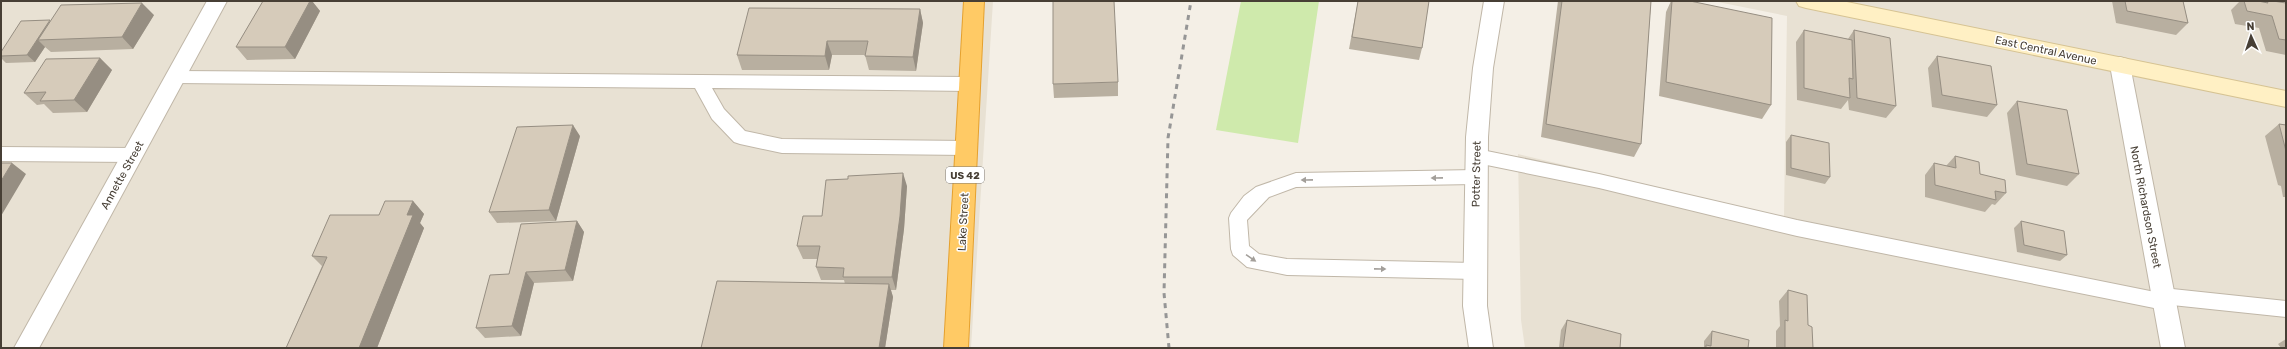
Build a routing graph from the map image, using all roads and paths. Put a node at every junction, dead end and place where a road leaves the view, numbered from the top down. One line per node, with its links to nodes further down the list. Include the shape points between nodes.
1 (217, 1): 6 (street, Annette Street)
2 (974, 1): 8 (highway, Lake Street / US 42)
3 (1494, 1): 13 (street, Potter Street, via 1483,68)
4 (1806, 1): 5 (main road, East Central Avenue)
5 (2120, 65): 9 (main road, East Central Avenue); 15 (street, North Richardson Street)
6 (175, 77): 7 (lane); 12 (street, Annette Street)
7 (700, 82): 8 (lane); 10 (lane, via 718,114 740,137 782,146)
8 (970, 84): 10 (highway, Lake Street / US 42)
9 (2286, 99)
10 (967, 148): 18 (highway, Lake Street / US 42)
11 (1, 154): 12 (lane)
12 (133, 155): 17 (street, Annette Street)
13 (1476, 167): 14 (street, Potter Street); 14 (lane, one-way to 14, via 1296,180 1270,187 1253,197 1238,218 1240,249 1254,261 1287,267); 15 (lane, via 1599,181 1797,228)
14 (1475, 270): 19 (street, Potter Street, via 1475,306)
15 (2163, 299): 16 (lane); 20 (street, North Richardson Street)
16 (2286, 309)
17 (26, 348)
18 (956, 348)
19 (1481, 348)
20 (2172, 348)

